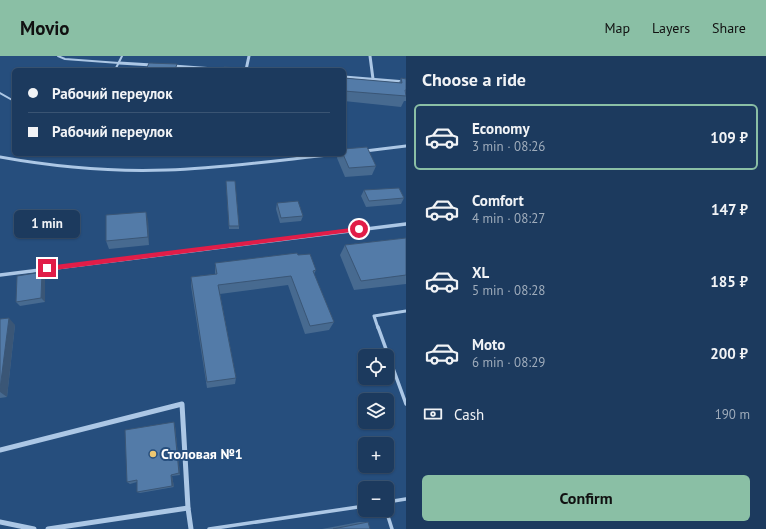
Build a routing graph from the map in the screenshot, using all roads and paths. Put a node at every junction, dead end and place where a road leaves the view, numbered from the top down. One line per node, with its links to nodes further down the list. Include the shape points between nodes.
1 (58, 56): 5 (lane, via 65,59)
2 (122, 56): 5 (lane)
3 (249, 56): 10 (street)
4 (370, 56): 12 (street)
5 (119, 63): 6 (street); 8 (lane)
6 (158, 65)
7 (165, 66): 9 (street)
8 (116, 68)
9 (196, 68)
10 (246, 68)
11 (346, 77): 12 (street)
12 (373, 79): 13 (street)
13 (406, 82)
14 (0, 93): 15 (lane)
15 (12, 100)
16 (406, 146): 17 (street)
17 (360, 152)
18 (319, 156): 19 (street, via 213,168 167,170 97,169)
19 (0, 157)
20 (406, 224): 21 (street)
21 (0, 274)
22 (406, 311): 23 (lane, via 374,316)
23 (406, 404)
24 (0, 450): 28 (street, via 182,404)
25 (406, 499): 26 (lane)
26 (394, 501)
27 (358, 507): 34 (lane)
28 (188, 508): 32 (street); 33 (street)
29 (388, 517): 35 (lane)
30 (0, 522): 31 (street)
31 (34, 529)
32 (48, 529)
33 (191, 529)
34 (209, 529)
35 (392, 529)

